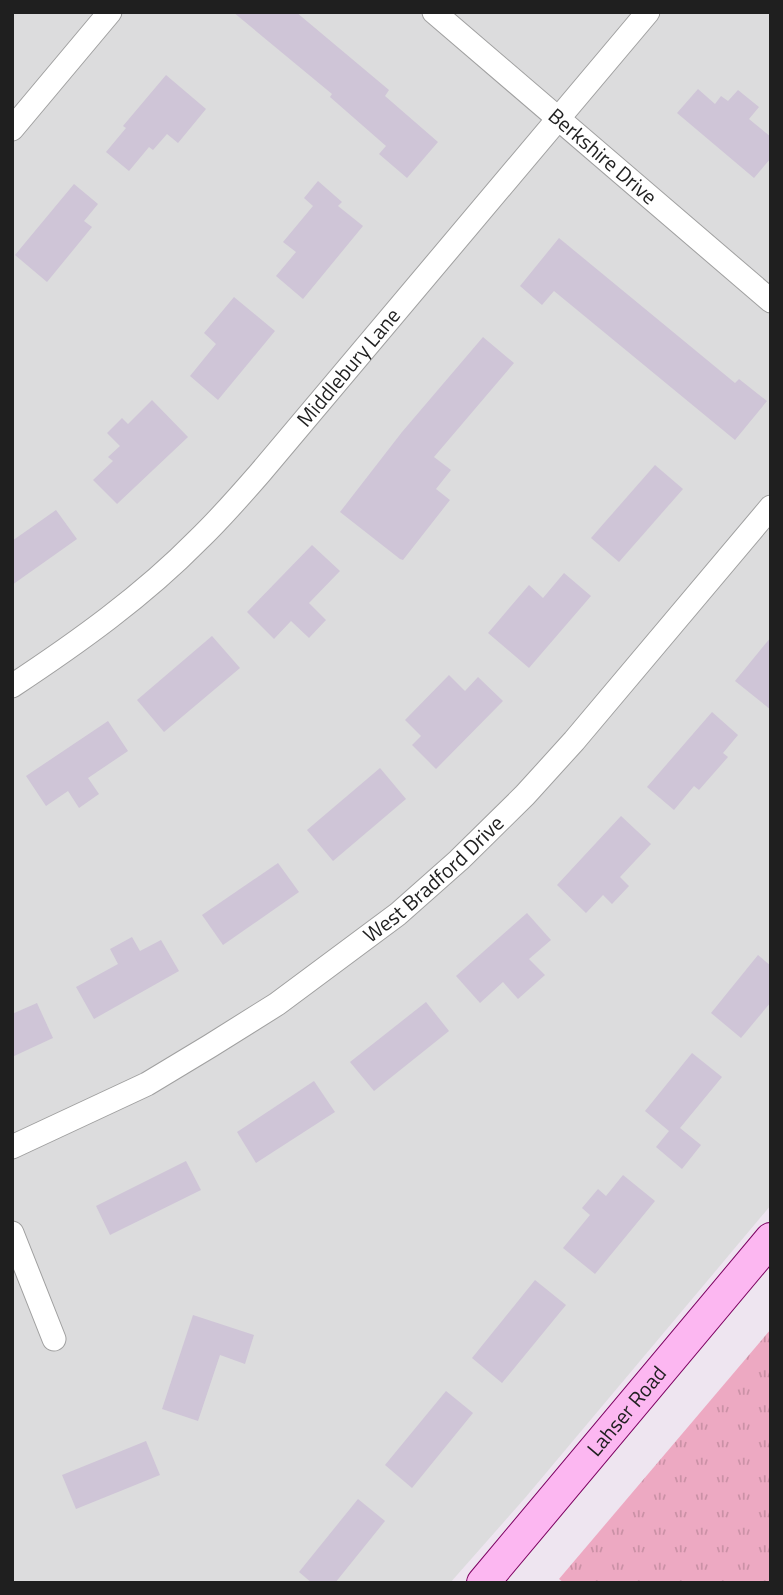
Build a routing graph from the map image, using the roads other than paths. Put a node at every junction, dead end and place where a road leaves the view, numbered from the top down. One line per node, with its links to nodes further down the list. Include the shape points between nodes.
1 (110, 12): 5 (street)
2 (434, 12): 4 (street, Berkshire Drive)
3 (648, 12): 4 (street, Middlebury Lane)
4 (558, 121): 6 (street, Berkshire Drive); 8 (street, Middlebury Lane, via 261,473 197,542 135,596)
5 (12, 129)
6 (771, 301)
7 (771, 507): 9 (street, West Bradford Drive, via 534,786 398,914 277,1004 210,1046 147,1084)
8 (12, 686)
9 (12, 1147)
10 (12, 1233): 12 (street)
11 (771, 1239): 13 (street, Lahser Road)
12 (54, 1339)
13 (483, 1583)

